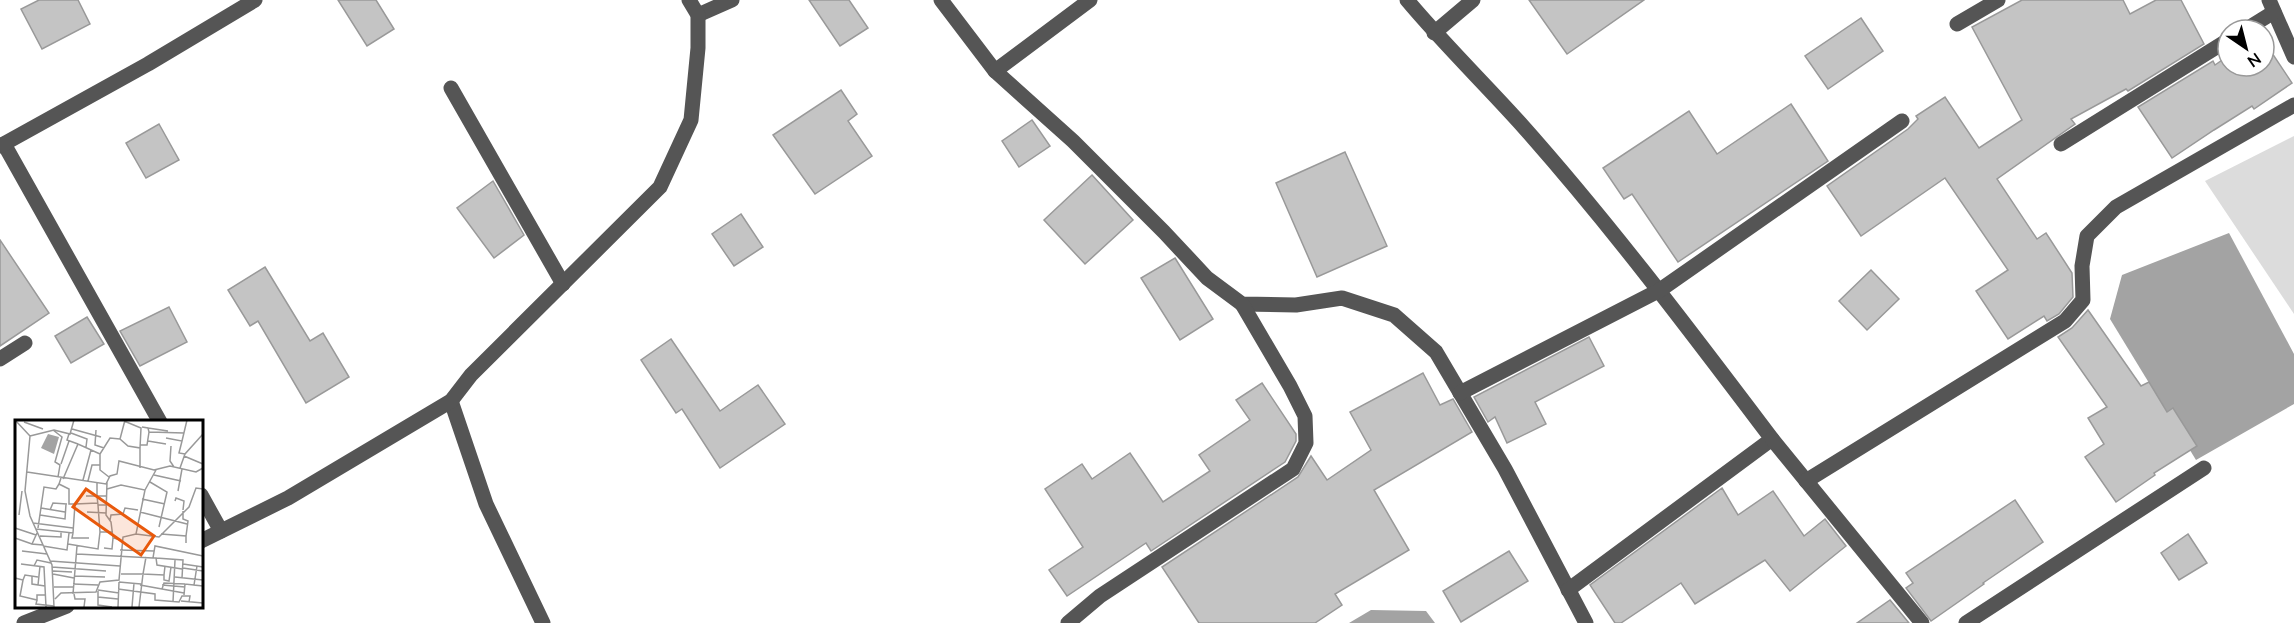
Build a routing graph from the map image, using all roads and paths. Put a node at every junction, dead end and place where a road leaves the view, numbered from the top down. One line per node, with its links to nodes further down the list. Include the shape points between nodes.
1 (255, 0): 21 (street)
2 (689, 0): 10 (street)
3 (732, 0): 10 (street)
4 (941, 0): 16 (street)
5 (1090, 0): 16 (street)
6 (1407, 0): 13 (street)
7 (1473, 0): 13 (street)
8 (1998, 0): 12 (street)
9 (2272, 6): 11 (street); 15 (street)
10 (698, 15): 22 (street, via 691,120 660,187)
11 (2258, 18)
12 (1958, 24)
13 (1434, 33): 23 (street, via 1521,124)
14 (2216, 47): 20 (street)
15 (2294, 57)
16 (995, 71): 24 (street, via 1073,141 1207,278)
17 (451, 88): 22 (street)
18 (2294, 105): 32 (street, via 2116,207 2087,236 2082,266 2083,300 2065,321)
19 (1902, 121): 23 (street)
20 (2061, 144)
21 (2, 145): 29 (street)
22 (563, 284): 28 (street, via 471,375)
23 (1660, 290): 27 (street); 30 (street)
24 (1242, 304): 27 (street, via 1296,305 1341,298 1394,315 1436,352); 40 (street, via 1305,416 1306,443 1293,469 1100,596)
25 (25, 343): 26 (street)
26 (0, 359)
27 (1460, 393): 36 (street)
28 (451, 401): 34 (street, via 288,498); 39 (street, via 486,504)
29 (159, 420)
30 (1772, 439): 32 (street); 36 (street)
31 (2205, 468): 43 (street)
32 (1806, 481): 42 (street)
33 (202, 497): 34 (street)
34 (221, 531): 35 (street)
35 (202, 540)
36 (1568, 590): 41 (street)
37 (62, 608): 38 (street)
38 (24, 623)
39 (543, 623)
40 (1068, 623)
41 (1586, 623)
42 (1922, 623)
43 (1966, 623)

